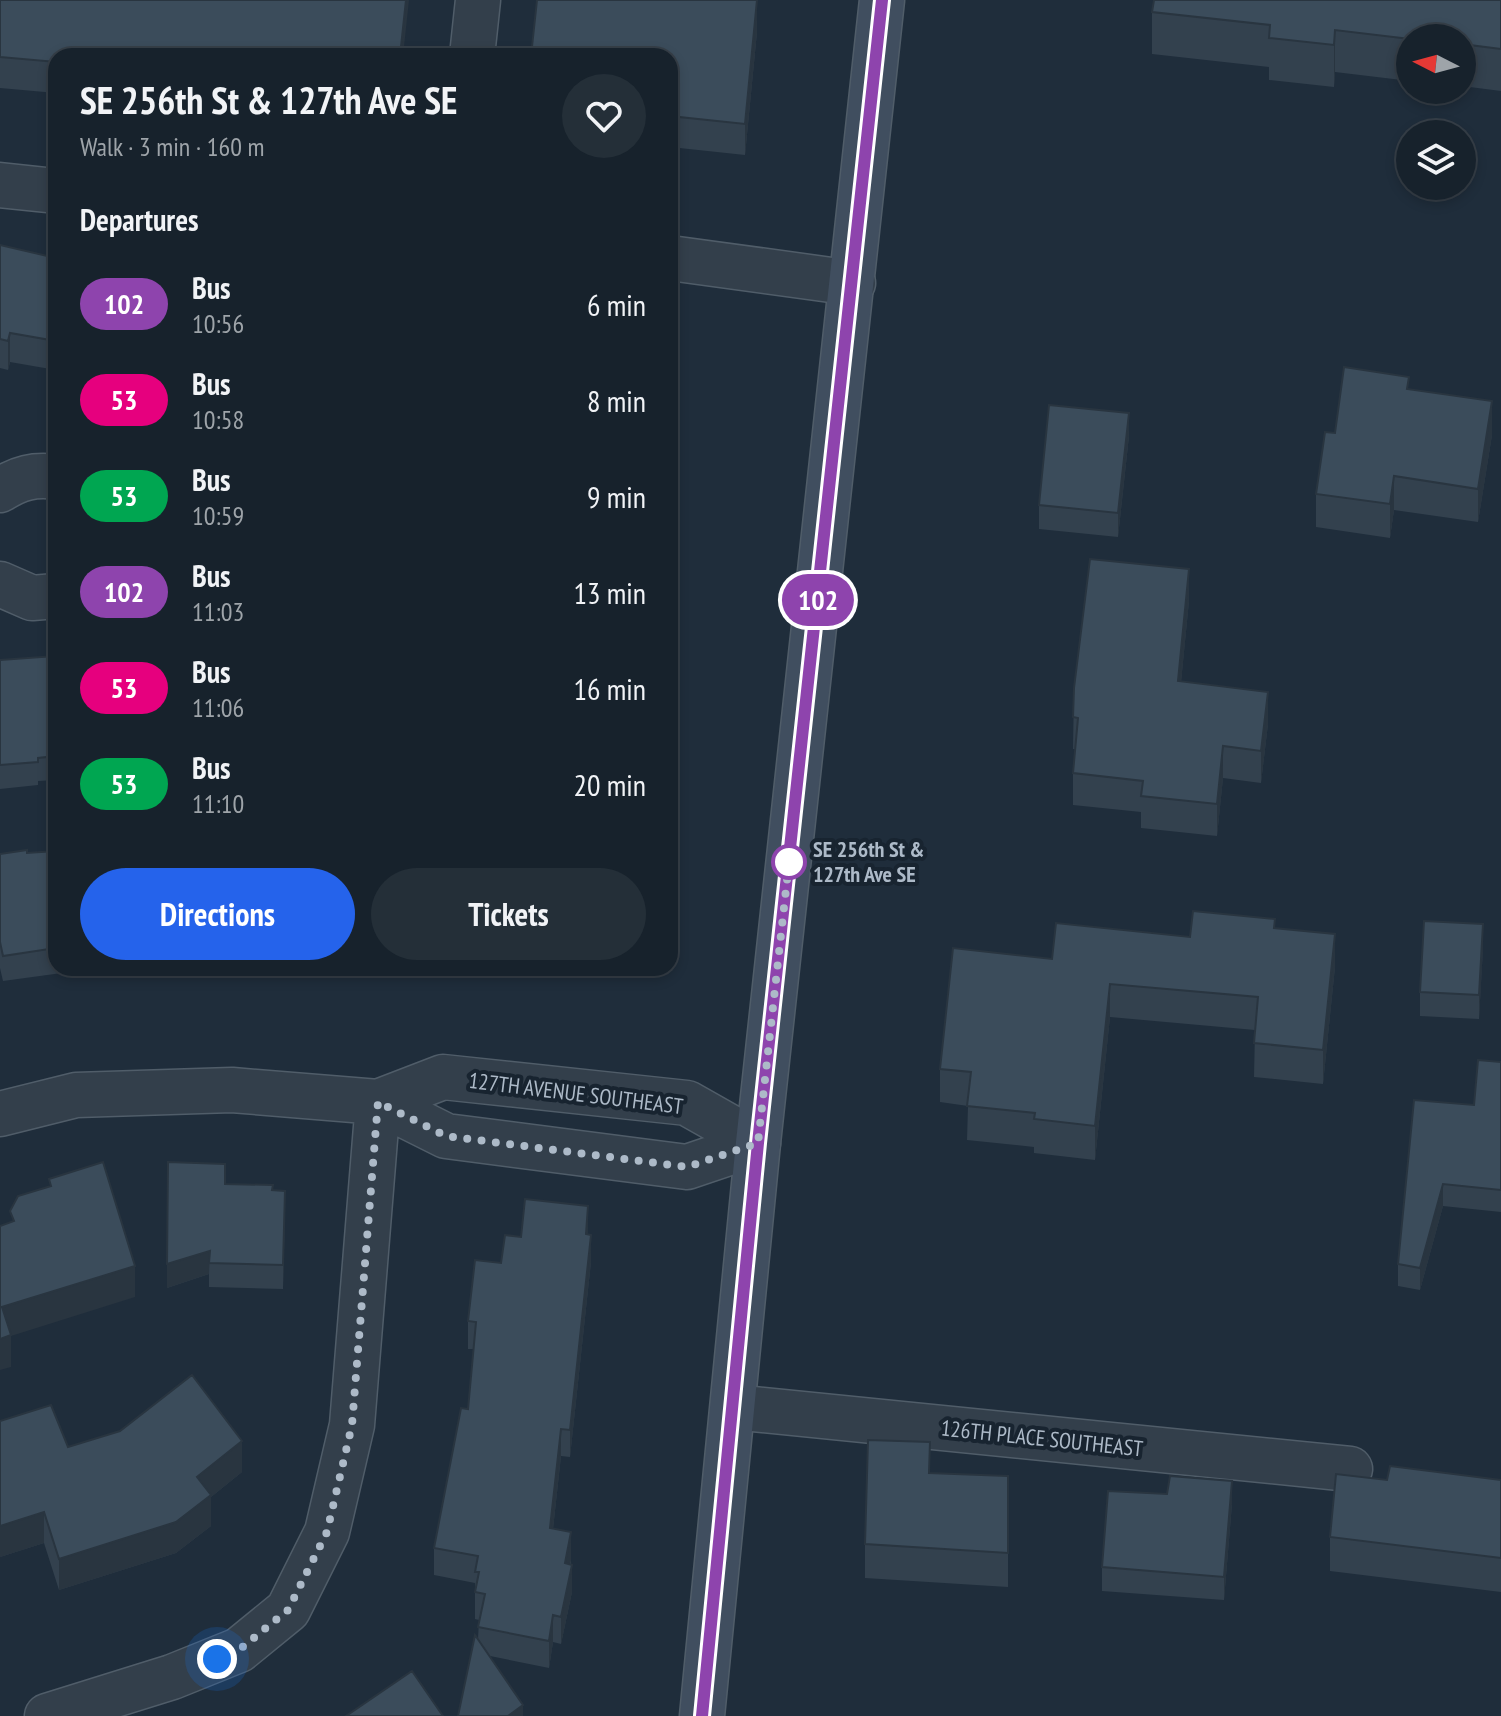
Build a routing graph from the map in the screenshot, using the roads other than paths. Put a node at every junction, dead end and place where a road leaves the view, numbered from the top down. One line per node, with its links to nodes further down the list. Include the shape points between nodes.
1 (478, 0): 3 (street)
2 (882, 0): 7 (main road)
3 (473, 48)
4 (0, 185): 5 (street)
5 (48, 190)
6 (678, 259): 7 (street)
7 (853, 283): 14 (main road)
8 (48, 476): 9 (street, via 17,479)
9 (0, 490)
10 (0, 584): 11 (street, via 32,598)
11 (48, 597)
12 (378, 1102): 13 (street, 127TH AVENUE SOUTHEAST, via 232,1090 76,1095); 14 (street, 127TH AVENUE SOUTHEAST, via 446,1136 687,1167); 14 (street, 127TH AVENUE SOUTHEAST, via 443,1077 687,1103); 17 (street, via 352,1425 327,1532 288,1610 239,1650)
13 (0, 1114)
14 (758, 1143): 15 (main road)
15 (733, 1407): 16 (street, 126TH PLACE SOUTHEAST); 18 (main road)
16 (1350, 1469)
17 (47, 1716)
18 (702, 1716)

